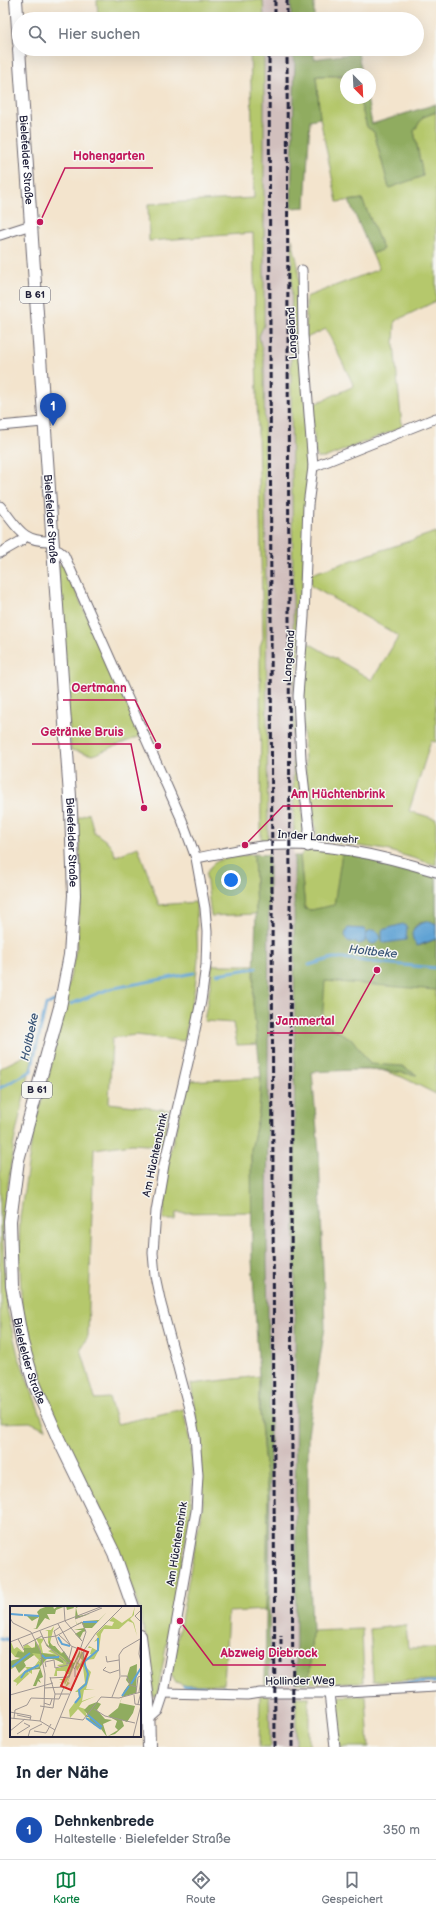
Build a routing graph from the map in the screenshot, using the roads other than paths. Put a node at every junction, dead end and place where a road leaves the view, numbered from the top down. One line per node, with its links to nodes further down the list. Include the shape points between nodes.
1 (16, 0): 2 (main road)
2 (17, 12)
3 (19, 56): 4 (main road, Bielefelder Straße / B 61)
4 (31, 225): 5 (street); 8 (main road, Bielefelder Straße / B 61)
5 (0, 235)
6 (302, 270): 10 (street, Langeland, via 303,336)
7 (436, 418): 10 (street)
8 (44, 422): 9 (street); 13 (main road, Bielefelder Straße / B 61)
9 (0, 426)
10 (312, 467): 15 (street, Langeland, via 298,696)
11 (0, 506): 12 (street)
12 (25, 537): 13 (street); 14 (street)
13 (52, 545): 16 (street, Am Hüchtenbrink, via 64,555 151,748); 18 (main road, Bielefelder Straße / B 61, via 73,856 72,928 60,1007 18,1160 10,1221 12,1286 22,1342 34,1383 114,1553)
14 (0, 553)
15 (308, 847): 16 (street, In der Landwehr, via 262,846); 17 (street, In der Landwehr, via 391,858)
16 (196, 858): 21 (street, Am Hüchtenbrink, via 206,920 206,965 190,1054 164,1165 154,1233 155,1276 167,1332 190,1412 198,1475 196,1511)
17 (436, 872)
18 (133, 1606)
19 (141, 1643): 23 (main road)
20 (436, 1688): 22 (street, Hollinder Weg)
21 (164, 1693): 22 (street, Hollinder Weg); 23 (street, Am Hüchtenbrink, via 158,1711)
22 (330, 1693): 25 (street)
23 (149, 1719): 24 (main road)
24 (149, 1747)
25 (335, 1747)

